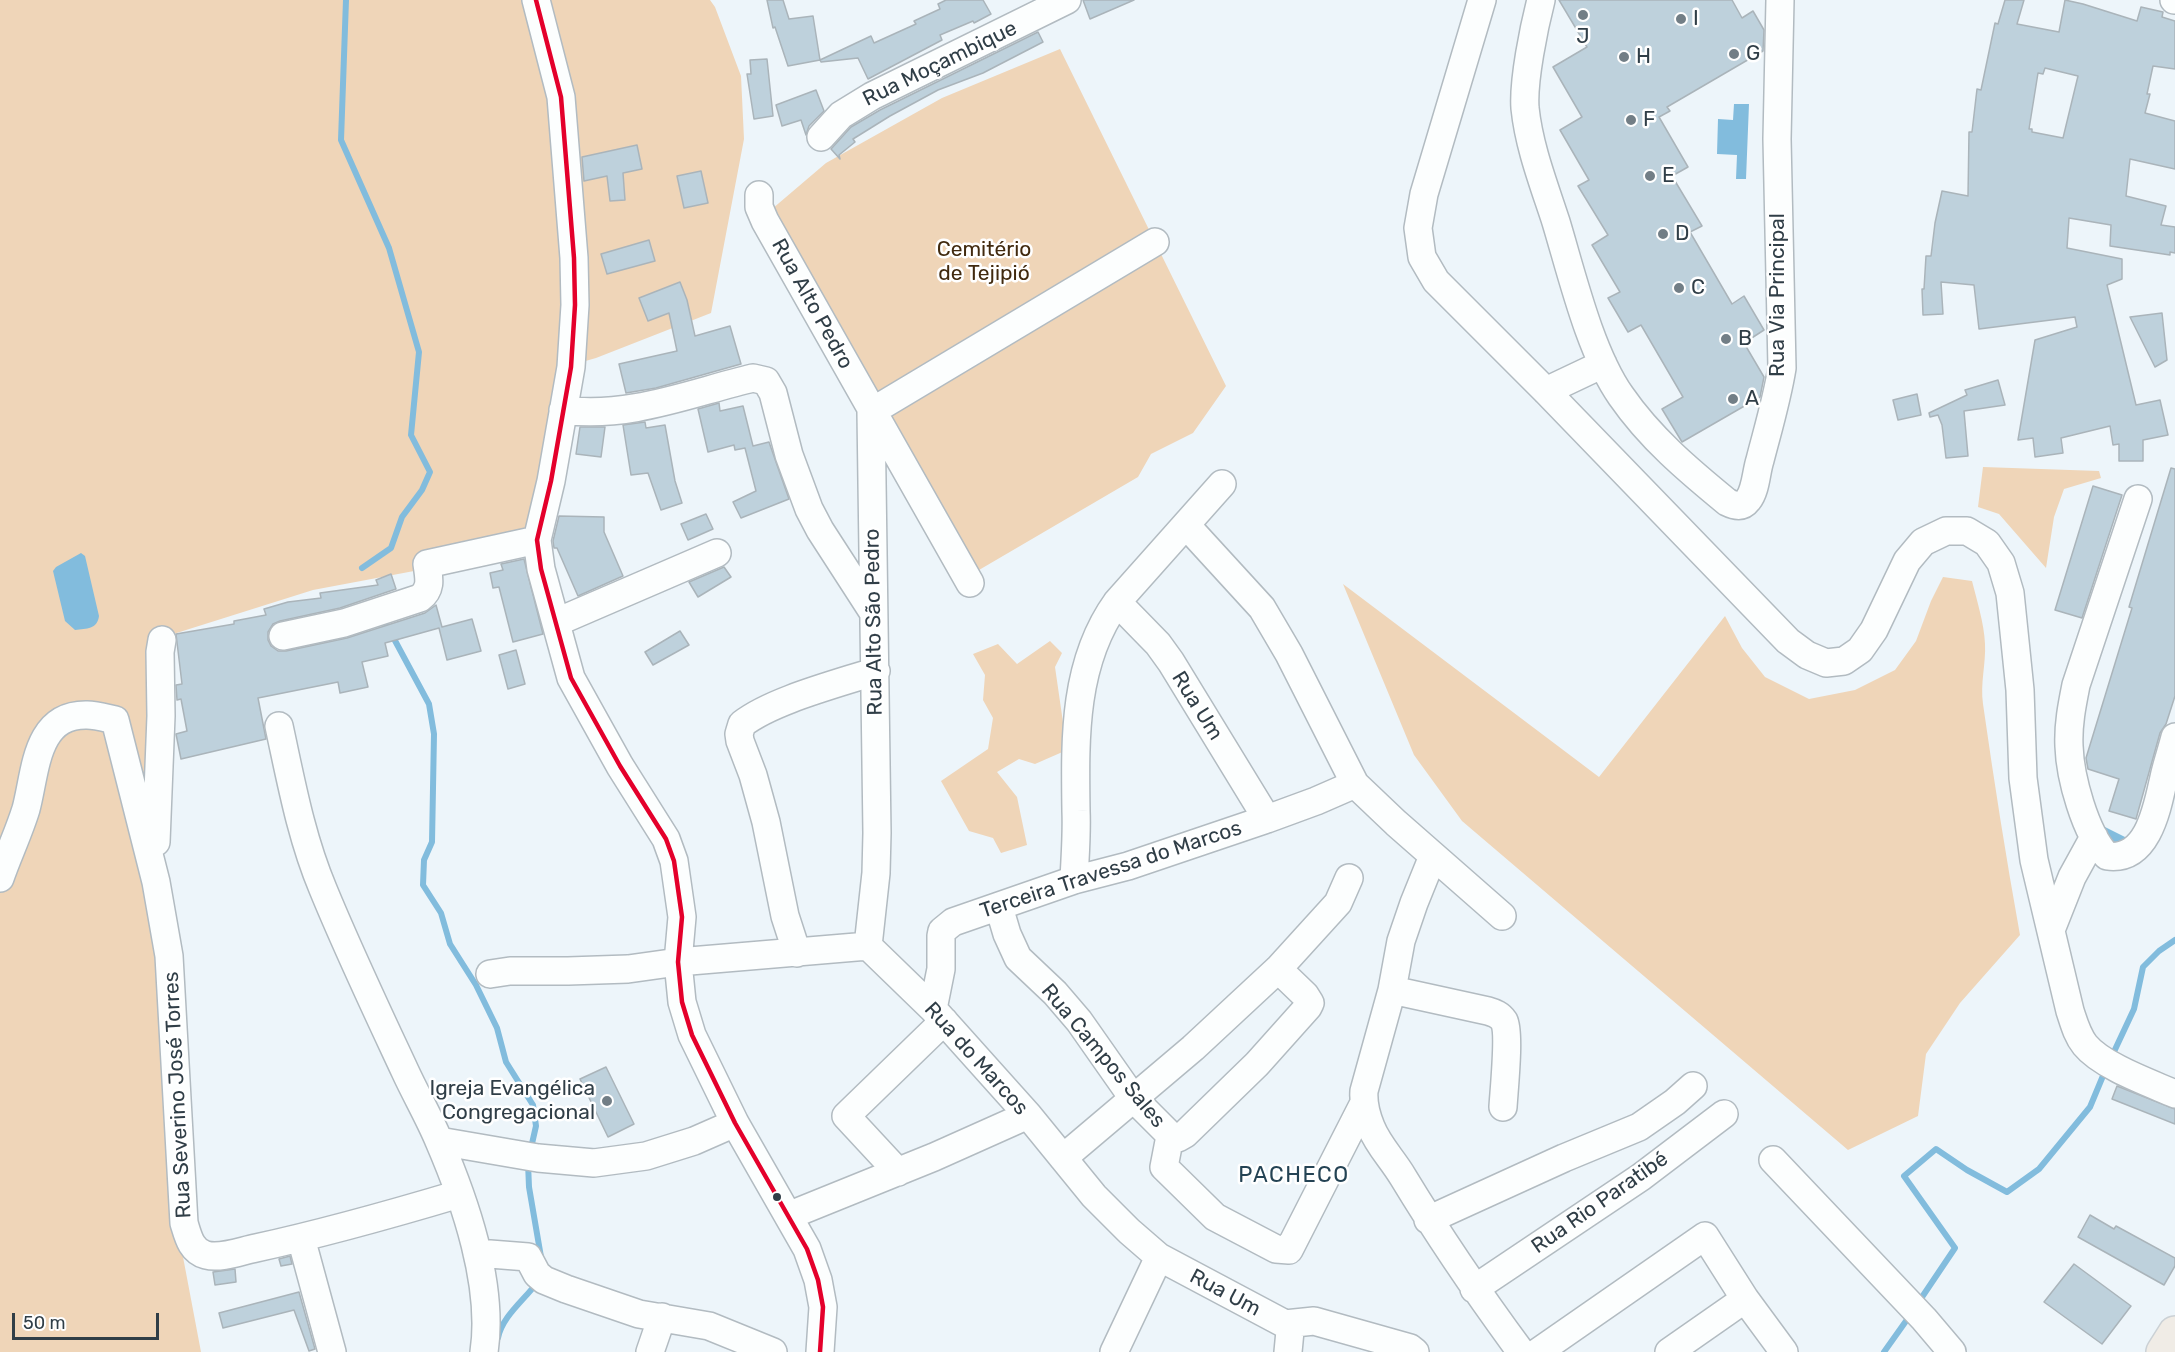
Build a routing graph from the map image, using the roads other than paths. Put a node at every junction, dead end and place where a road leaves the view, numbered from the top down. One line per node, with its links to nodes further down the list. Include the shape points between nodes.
1 (536, 0): 11 (street, via 561,97 574,258 571,367)
2 (1067, 0): 6 (street, Rua Moçambique, via 872,96 841,115)
3 (1482, 0): 10 (street, via 1424,194 1418,228 1422,257 1436,281)
4 (1541, 0): 9 (street, Rua Via Principal, via 1525,106 1532,146 1585,315)
5 (1780, 0): 9 (street, Rua Via Principal, via 1782,368 1776,403 1747,502 1735,506 1727,502 1683,466)
6 (820, 137)
7 (759, 195): 12 (street, Rua Alto Pedro, via 765,221)
8 (1155, 242): 12 (street)
9 (1594, 369): 10 (street)
10 (1546, 391): 37 (street, via 1788,641 1826,663 1844,661 1860,650 1874,630 1907,561 1923,542 1946,531 1967,531 1987,543 2001,563 2010,593 2020,690 2023,778 2034,860)
11 (563, 410): 16 (street); 20 (street, via 607,413 636,409 753,378 766,381 809,509)
12 (871, 412): 18 (street); 20 (street, Rua Alto São Pedro)
13 (1222, 484): 15 (street)
14 (2138, 499): 29 (street, via 2113,604 2076,685 2071,714 2069,746 2075,783)
15 (1186, 525): 19 (street); 27 (street, via 1262,608)
16 (537, 540): 21 (street); 22 (street, via 427,564 429,586 420,598 362,618)
17 (717, 553): 21 (street)
18 (970, 583)
19 (1117, 602): 28 (street, Rua Um, via 1171,662); 33 (street, via 1085,667 1078,708)
20 (873, 612): 24 (street, Rua Alto São Pedro)
21 (557, 622): 40 (street, via 571,678 669,846 682,917)
22 (283, 636)
23 (162, 640): 34 (street)
24 (876, 670): 38 (street, Rua Alto São Pedro, via 876,873); 39 (street, via 761,712 742,724 739,734 756,784)
25 (279, 726): 54 (street, via 309,854)
26 (2175, 737): 29 (street, via 2156,813 2139,844 2127,853 2106,856)
27 (1355, 784): 28 (street, Terceira Travessa do Marcos); 30 (street)
28 (1267, 819): 33 (street, Terceira Travessa do Marcos)
29 (2094, 837): 37 (street)
30 (1433, 856): 36 (street); 43 (street, via 1401,941)
31 (0, 878): 34 (street, via 25,810 46,733 66,718 88,715 115,720)
32 (1349, 878): 41 (street, via 1338,903)
33 (1074, 880): 35 (street, Terceira Travessa do Marcos)
34 (156, 882): 61 (street, Rua Severino José Torres, via 169,956 188,1238 195,1249 207,1255)
35 (999, 907): 44 (street, Terceira Travessa do Marcos, via 953,922 942,932); 47 (street, Rua Campos Sales, via 1018,958 1079,1021)
36 (1502, 916)
37 (2050, 930): 46 (street, via 2078,1033 2085,1045 2129,1074)
38 (868, 946): 39 (street); 44 (street, Rua do Marcos)
39 (797, 953): 40 (street)
40 (678, 962): 42 (street, via 628,969); 52 (street, via 682,1002 692,1035)
41 (1278, 969): 47 (street); 53 (street, via 1305,995 1308,1007 1257,1064 1185,1134)
42 (490, 974)
43 (1392, 990): 48 (street); 49 (street, via 1497,1014 1503,1019)
44 (938, 1015): 51 (street, Rua do Marcos); 57 (street, via 846,1116)
45 (1693, 1086): 60 (street, via 1639,1127)
46 (2175, 1094)
47 (1133, 1098): 53 (street, Rua Campos Sales); 55 (street)
48 (1363, 1105): 53 (street, via 1289,1250 1276,1249 1215,1217 1164,1167); 60 (street, via 1371,1128)
49 (1503, 1107)
50 (1724, 1114): 64 (street, Rua Rio Paratibé, via 1641,1177)
51 (1028, 1115): 55 (street, Rua do Marcos); 57 (street)
52 (735, 1124): 54 (street, via 646,1156 594,1163); 59 (street)
53 (1174, 1137)
54 (439, 1141): 58 (street)
55 (1063, 1158): 63 (street, Rua do Marcos, via 1094,1196)
56 (1773, 1160): 80 (street)
57 (898, 1172): 59 (street)
58 (459, 1194): 61 (street, Rua Severino José Torres); 62 (street)
59 (788, 1216): 73 (street, via 807,1249 818,1280 823,1307)
60 (1428, 1220): 64 (street)
61 (302, 1238): 69 (street)
62 (477, 1253): 66 (street, via 528,1257 544,1280 639,1314); 70 (street, via 484,1290)
63 (1159, 1257): 68 (street, Rua Um); 74 (street)
64 (1474, 1288): 76 (street)
65 (1744, 1299): 77 (street, via 1705,1236); 78 (street); 79 (street)
66 (662, 1317): 71 (street); 72 (street, via 709,1326)
67 (2175, 1333): 81 (main road)
68 (1288, 1336): 75 (street, via 1314,1321)
69 (332, 1352)
70 (484, 1352)
71 (650, 1352)
72 (773, 1352)
73 (820, 1352)
74 (1114, 1352)
75 (1415, 1352)
76 (1521, 1352)
77 (1538, 1352)
78 (1669, 1352)
79 (1784, 1352)
80 (1952, 1352)
81 (2163, 1352)

